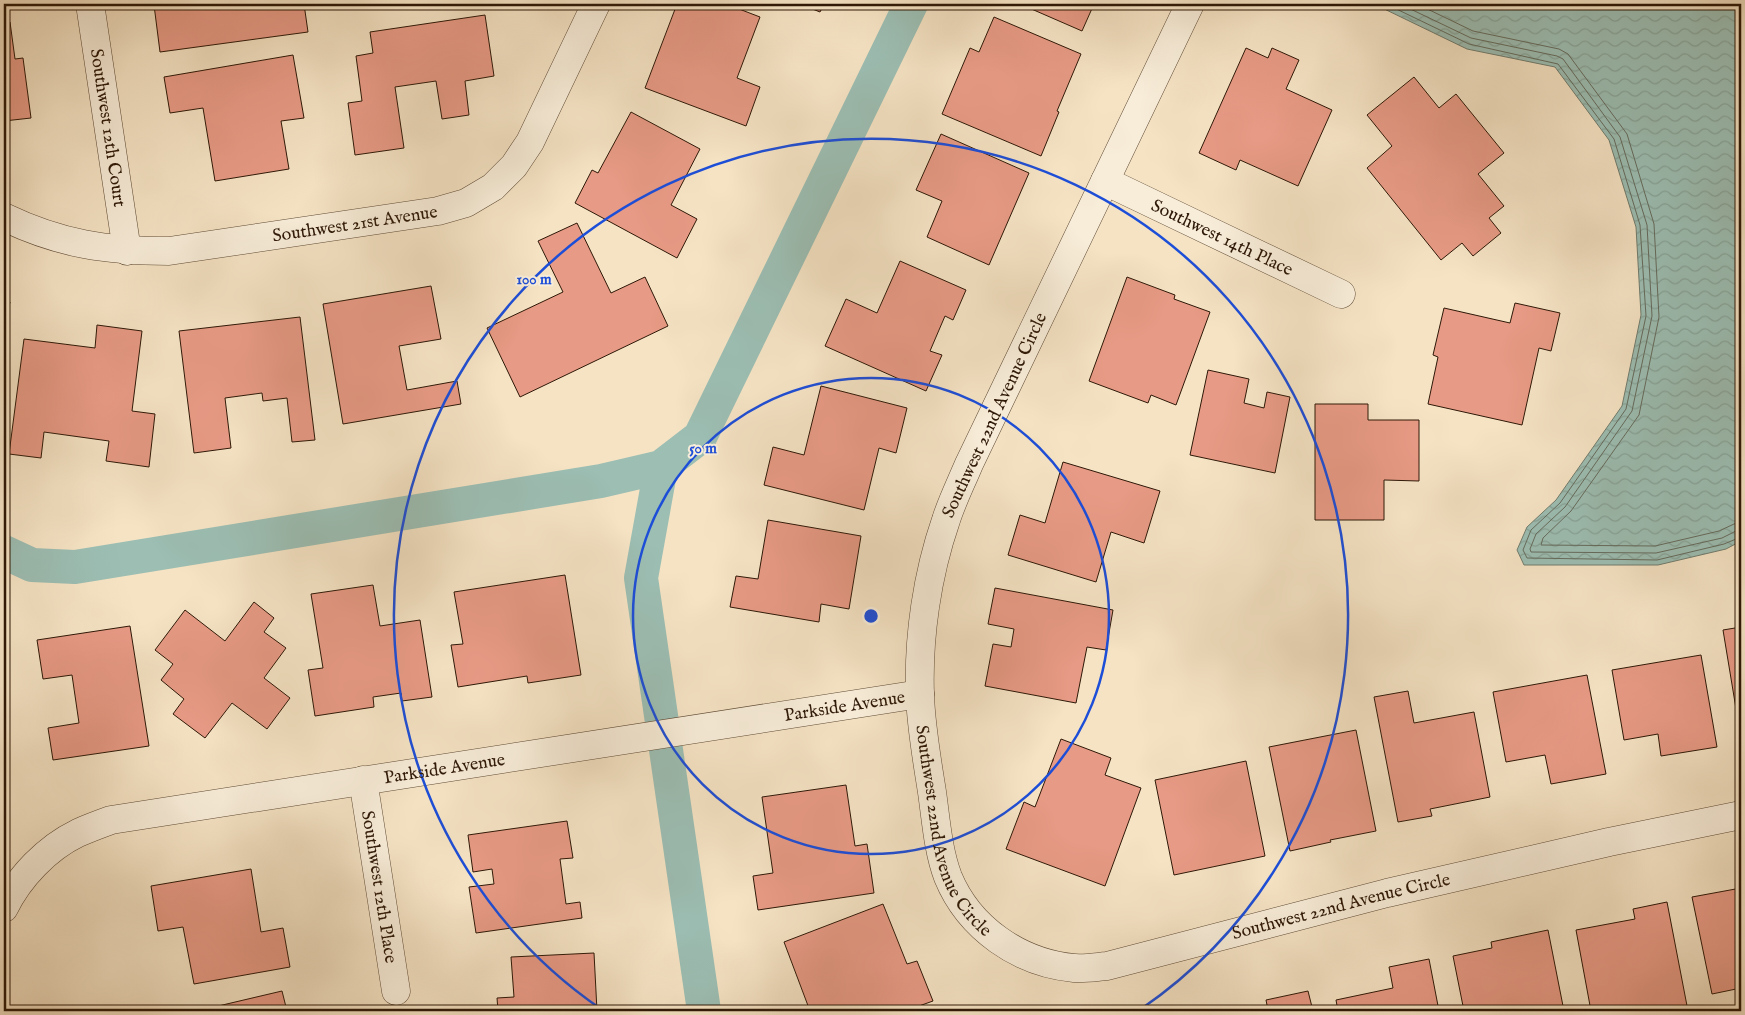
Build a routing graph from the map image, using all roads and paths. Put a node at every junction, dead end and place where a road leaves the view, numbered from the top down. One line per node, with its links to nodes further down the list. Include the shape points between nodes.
1 (90, 4): 6 (street, Southwest 12th Court)
2 (596, 4): 6 (street, Southwest 21st Avenue, via 530,142 514,166 493,187 466,202 438,211 200,248)
3 (1190, 4): 4 (street, Southwest 22nd Avenue Circle)
4 (1105, 180): 7 (street, Southwest 14th Place); 8 (street, Southwest 22nd Avenue Circle, via 969,464 946,520 930,579 921,638)
5 (4, 217): 6 (street, Southwest 21st Avenue, via 64,240)
6 (127, 251)
7 (1340, 294)
8 (920, 694): 9 (street, Parkside Avenue); 10 (street, Southwest 22nd Avenue Circle, via 940,845 948,877 964,905 986,930 1012,950 1042,962 1075,968 1108,966 1387,894 1608,842)
9 (363, 780): 11 (street, Parkside Avenue, via 111,820 78,833 49,852 23,877); 13 (street, Southwest 12th Place)
10 (1741, 815)
11 (11, 880): 12 (street, Parkside Avenue)
12 (4, 908)
13 (396, 992)

